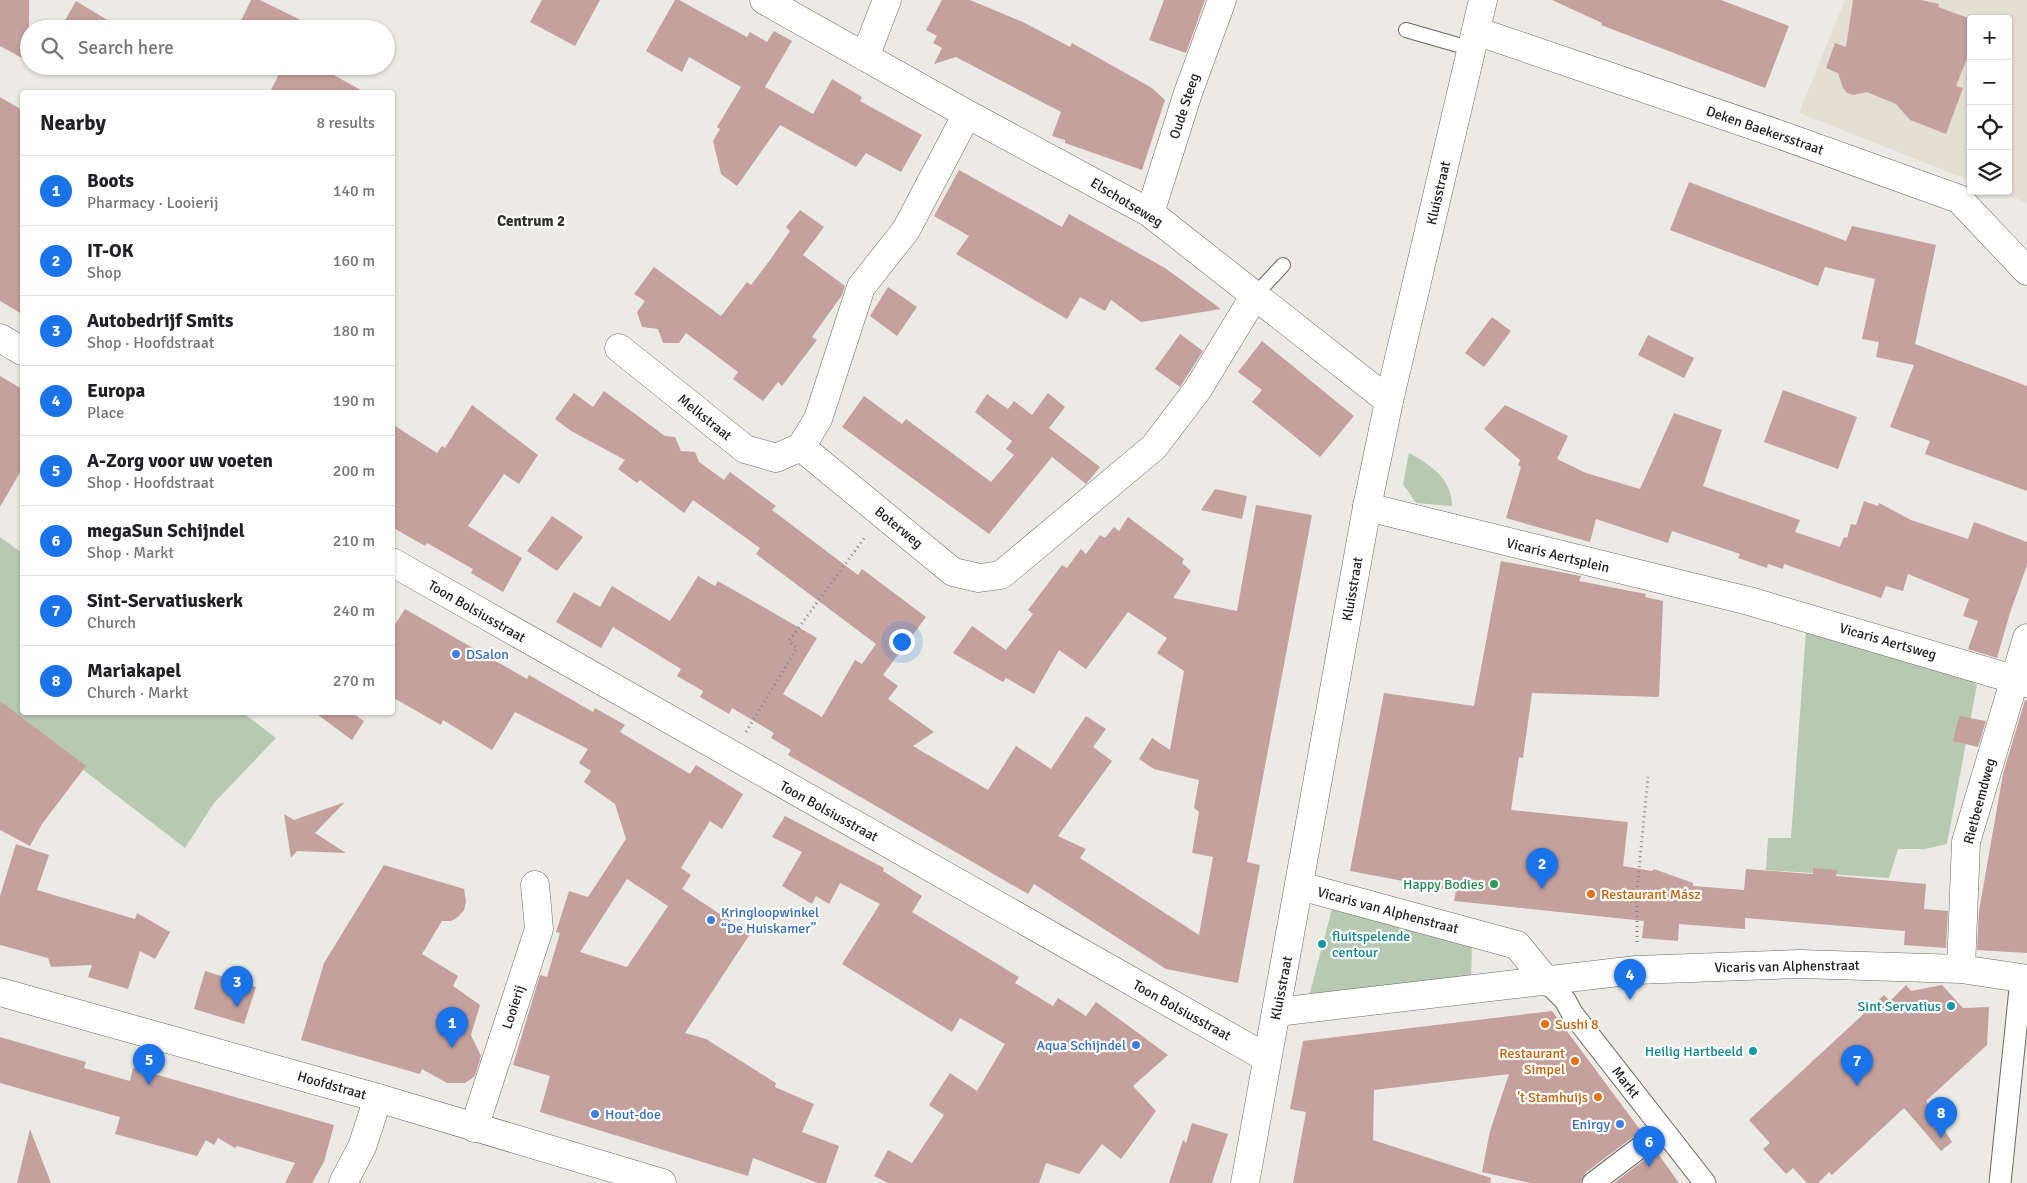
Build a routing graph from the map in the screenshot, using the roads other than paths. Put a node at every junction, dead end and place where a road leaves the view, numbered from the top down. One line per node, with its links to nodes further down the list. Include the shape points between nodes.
1 (764, 0): 7 (street, Elschotseweg)
2 (887, 0): 7 (street)
3 (1222, 0): 9 (street, Oude Steeg)
4 (1483, 0): 6 (street, Kluisstraat)
5 (1406, 30): 6 (lane)
6 (1474, 40): 11 (street, Deken Baekersstraat, via 1778,134 1959,199); 16 (street, Kluisstraat)
7 (865, 57): 8 (street, Elschotseweg)
8 (967, 114): 9 (street, Elschotseweg); 17 (street, via 906,230 861,288 818,419)
9 (1150, 213): 12 (street, Elschotseweg)
10 (1283, 265): 12 (lane)
11 (2027, 270)
12 (1255, 295): 16 (street, Elschotseweg); 17 (street, Boterweg, via 1198,389 1154,447 1001,575 978,578 953,572)
13 (0, 338): 15 (street)
14 (619, 348): 17 (street, Melkstraat, via 745,449 776,458)
15 (20, 350)
16 (1389, 401): 18 (street, Kluisstraat)
17 (801, 447)
18 (1367, 507): 20 (street, Vicaris Aertsplein); 24 (street, Kluisstraat)
19 (395, 564): 30 (street, Toon Bolsiusstraat)
20 (1749, 601): 22 (street, Vicaris Aertsweg)
21 (2027, 638): 22 (street, Rietbeemdweg)
22 (2020, 680): 25 (street, Rietbeemdweg, via 1966,842)
23 (535, 885): 32 (street, Looierij, via 539,929)
24 (1300, 886): 27 (street, Vicaris van Alphenstraat, via 1516,945); 29 (street, Kluisstraat)
25 (1961, 968): 26 (street, Vicaris van Alphenstraat); 27 (street, Vicaris van Alphenstraat, via 1800,964 1636,970)
26 (2024, 979): 39 (street)
27 (1548, 982): 29 (street, Vicaris van Alphenstraat); 33 (street, Markt)
28 (0, 992): 31 (street, Hoofdstraat)
29 (1277, 1012): 30 (street, Kluisstraat)
30 (1267, 1058): 36 (street, Kluisstraat)
31 (378, 1098): 32 (street, Hoofdstraat); 34 (street, via 362,1147)
32 (474, 1128): 35 (street, Hoofdstraat)
33 (1663, 1130): 37 (street); 38 (street, Markt)
34 (343, 1183)
35 (662, 1183)
36 (1245, 1183)
37 (1593, 1183)
38 (1705, 1183)
39 (2000, 1183)

